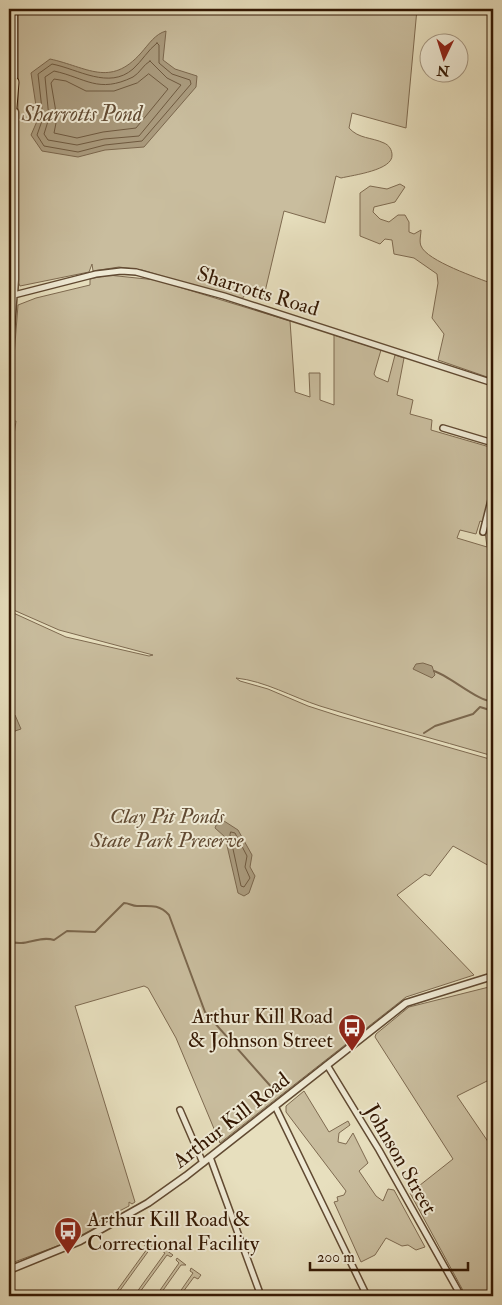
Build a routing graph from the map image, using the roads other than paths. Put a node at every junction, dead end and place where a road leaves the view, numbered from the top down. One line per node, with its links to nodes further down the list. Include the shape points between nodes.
1 (14, 9): 2 (street)
2 (14, 82): 3 (highway); 4 (street, via 16,223)
3 (9, 146)
4 (11, 295): 5 (street); 6 (street, Sharrotts Road, via 108,272 151,275)
5 (9, 367)
6 (493, 383)
7 (443, 428): 8 (street)
8 (493, 443)
9 (493, 492): 10 (street)
10 (483, 532)
11 (493, 976): 12 (street, Arthur Kill Road, via 406,1004)
12 (326, 1065): 13 (street, Arthur Kill Road); 20 (street, Johnson Street, via 379,1150)
13 (275, 1106): 15 (street, Arthur Kill Road); 19 (street)
14 (180, 1110): 16 (street)
15 (210, 1157): 16 (street, Arthur Kill Road); 18 (street)
16 (203, 1163): 17 (street, Arthur Kill Road, via 148,1203 103,1230)
17 (9, 1270)
18 (261, 1296)
19 (367, 1296)
20 (461, 1296)

